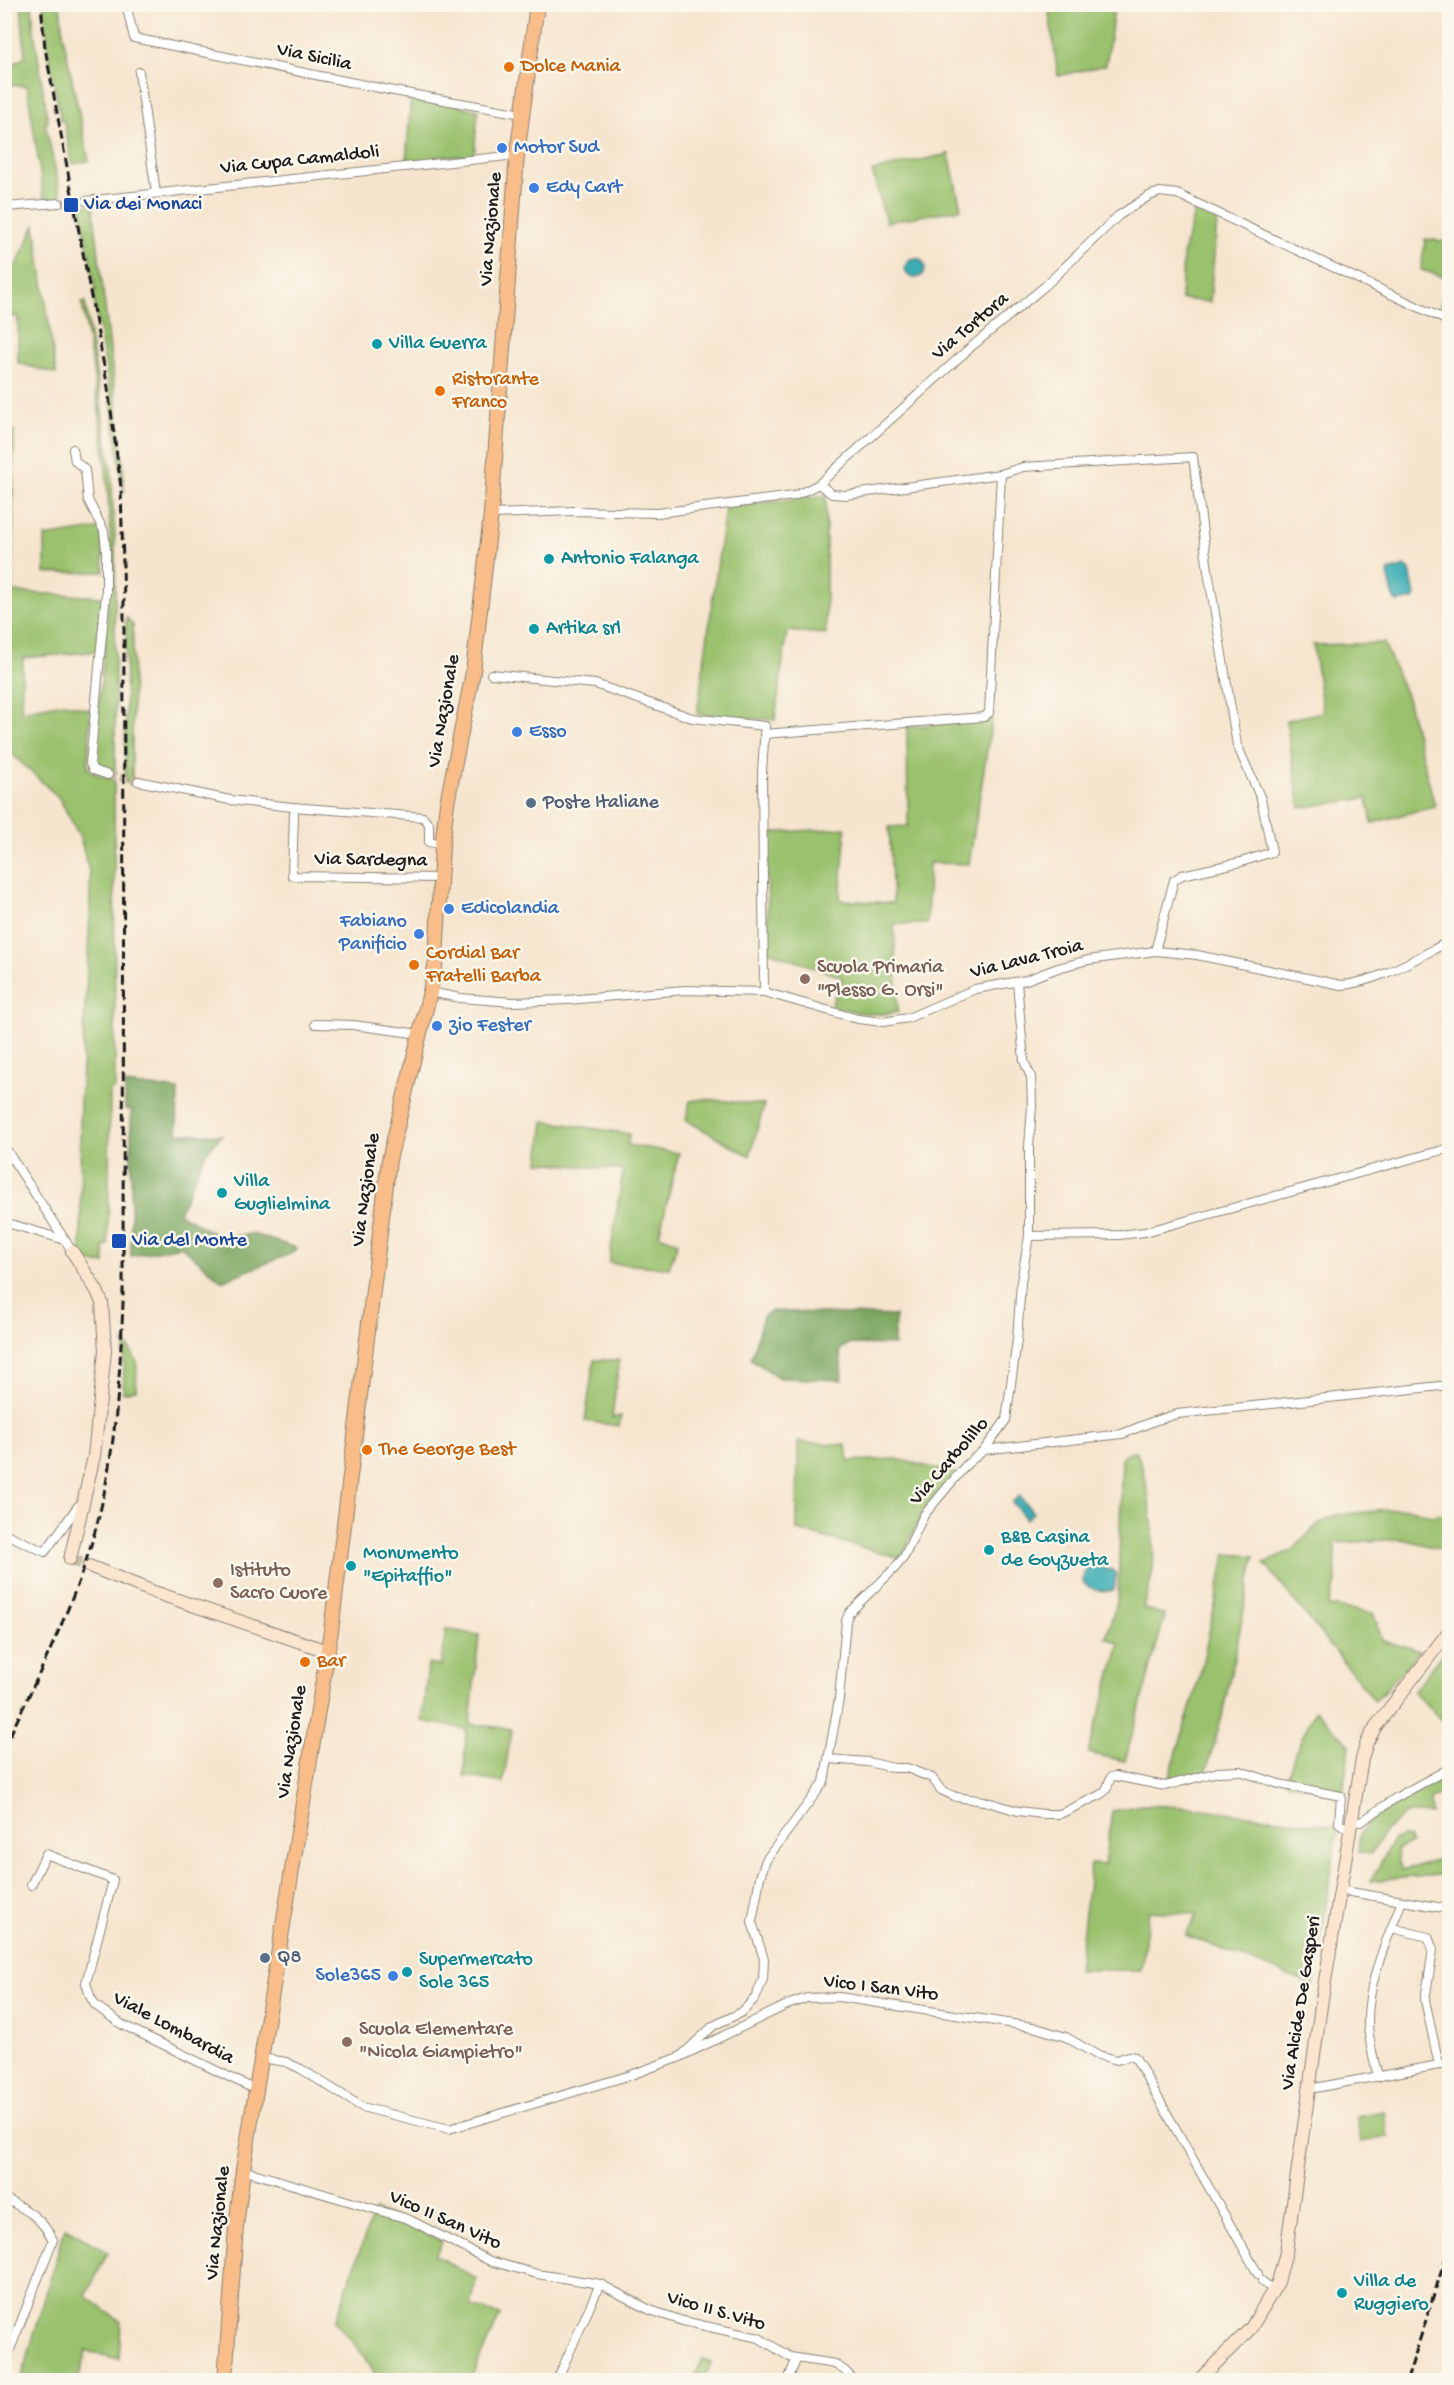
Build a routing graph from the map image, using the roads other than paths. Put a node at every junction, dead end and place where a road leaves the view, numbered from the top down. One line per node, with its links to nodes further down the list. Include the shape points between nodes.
1 (126, 4): 4 (street, Via Sicilia, via 134,38)
2 (537, 4): 4 (main road, Via Nazionale)
3 (139, 72): 6 (street)
4 (522, 114): 5 (main road, Via Nazionale)
5 (517, 155): 6 (street, Via Cupa Camaldoli); 14 (main road, Via Nazionale)
6 (156, 193): 7 (street, Via Cupa Camaldoli)
7 (86, 201)
8 (59, 203): 9 (street)
9 (4, 207)
10 (1449, 321): 13 (street, Via Tortora, via 1177,194 1160,192 1118,216 1045,286)
11 (73, 449): 17 (street, via 75,461 85,470 88,500 104,531 106,593 90,764 93,770)
12 (1000, 474): 13 (street, via 846,495 832,494); 16 (street, via 989,713 984,717); 23 (street, via 1023,467 1193,457 1238,745 1261,799 1272,852 1174,880)
13 (819, 484): 14 (street, Via Tortora, via 794,496 657,513)
14 (491, 514): 15 (main road, Via Nazionale)
15 (483, 673): 16 (street, via 595,684 692,718 765,726); 20 (main road, Via Nazionale, via 447,803)
16 (764, 734): 26 (street)
17 (108, 775)
18 (138, 781): 20 (street, via 230,800 423,817 429,824 429,842)
19 (294, 814): 21 (street, Via Sardegna, via 292,876)
20 (442, 845): 21 (main road, Via Nazionale)
21 (440, 878): 25 (main road, Via Nazionale, via 438,936)
22 (1449, 941): 23 (street, Via Lava Troia, via 1373,978 1341,985 1197,955)
23 (1155, 951): 24 (street, Via Lava Troia, via 1088,960)
24 (1017, 982): 26 (street, Via Lava Troia, via 975,989 908,1018 883,1022 858,1019); 32 (street, Via Carbolillo, via 1024,1061 1031,1077 1032,1096)
25 (430, 992): 26 (street, Via Lava Troia, via 513,1002 686,990); 28 (main road, Via Nazionale)
26 (764, 992)
27 (315, 1024): 28 (street)
28 (420, 1034): 42 (main road, Via Nazionale, via 389,1160)
29 (4, 1146): 33 (street)
30 (1449, 1148): 32 (street, via 1144,1232)
31 (4, 1222): 33 (street)
32 (1029, 1236): 36 (street, Via Carbolillo, via 1006,1420)
33 (65, 1240): 34 (street)
34 (72, 1251): 37 (street, via 98,1291 105,1324 99,1421)
35 (1449, 1385): 36 (street, via 1177,1414 1122,1434)
36 (984, 1450): 43 (street, Via Carbolillo, via 924,1515 904,1557 849,1613)
37 (84, 1505): 38 (street, via 78,1506 45,1552); 39 (street)
38 (4, 1533)
39 (70, 1558)
40 (89, 1566): 42 (street)
41 (1449, 1630): 45 (street, Via Alcide De Gasperi, via 1367,1742)
42 (327, 1651): 52 (main road, Via Nazionale)
43 (828, 1759): 45 (street, via 907,1768 932,1778 941,1790 956,1797 1043,1814 1060,1814 1100,1795 1115,1776 1165,1786 1218,1772 1240,1772 1341,1796 1339,1823); 51 (street, Via Carbolillo, via 824,1782 766,1860 760,1876 752,1922 764,1959 764,1979 756,1997 742,2012 713,2026)
44 (1449, 1768): 45 (street)
45 (1350, 1826): 47 (street, Via Alcide De Gasperi)
46 (31, 1885): 57 (street, Viale Lombardia, via 46,1854 113,1880 86,1983 95,2005 121,2024)
47 (1339, 1890): 48 (street); 56 (street, Via Alcide De Gasperi)
48 (1402, 1901): 49 (street); 50 (street)
49 (1449, 1912)
50 (1392, 1928): 54 (street, via 1428,1937 1433,1950 1425,2000); 55 (street, via 1369,2004 1367,2024)
51 (680, 2057): 52 (street, Vico I San Vito, via 449,2129 362,2107 301,2069); 61 (street, Vico I San Vito, via 788,2005 807,1998 839,1997 1033,2027 1066,2037 1095,2054 1117,2060 1136,2057 1260,2278)
52 (261, 2058): 57 (main road, Via Nazionale)
53 (1449, 2063): 54 (street)
54 (1439, 2065): 55 (street)
55 (1378, 2077): 56 (street)
56 (1309, 2089): 61 (street, Via Alcide De Gasperi, via 1286,2252)
57 (256, 2090): 58 (main road, Via Nazionale)
58 (243, 2170): 60 (street, Vico II San Vito, via 408,2219 490,2261 537,2274); 64 (main road, Via Nazionale)
59 (4, 2198): 63 (street, via 32,2213 53,2240)
60 (600, 2284): 62 (street, Vico II S.Vito, via 650,2310 759,2338); 65 (street)
61 (1274, 2291): 68 (street, Via Alcide De Gasperi, via 1251,2328)
62 (797, 2358): 66 (street); 67 (street, Vico II S.Vito, via 835,2364)
63 (4, 2366)
64 (225, 2380)
65 (557, 2380)
66 (788, 2380)
67 (854, 2380)
68 (1199, 2380)

